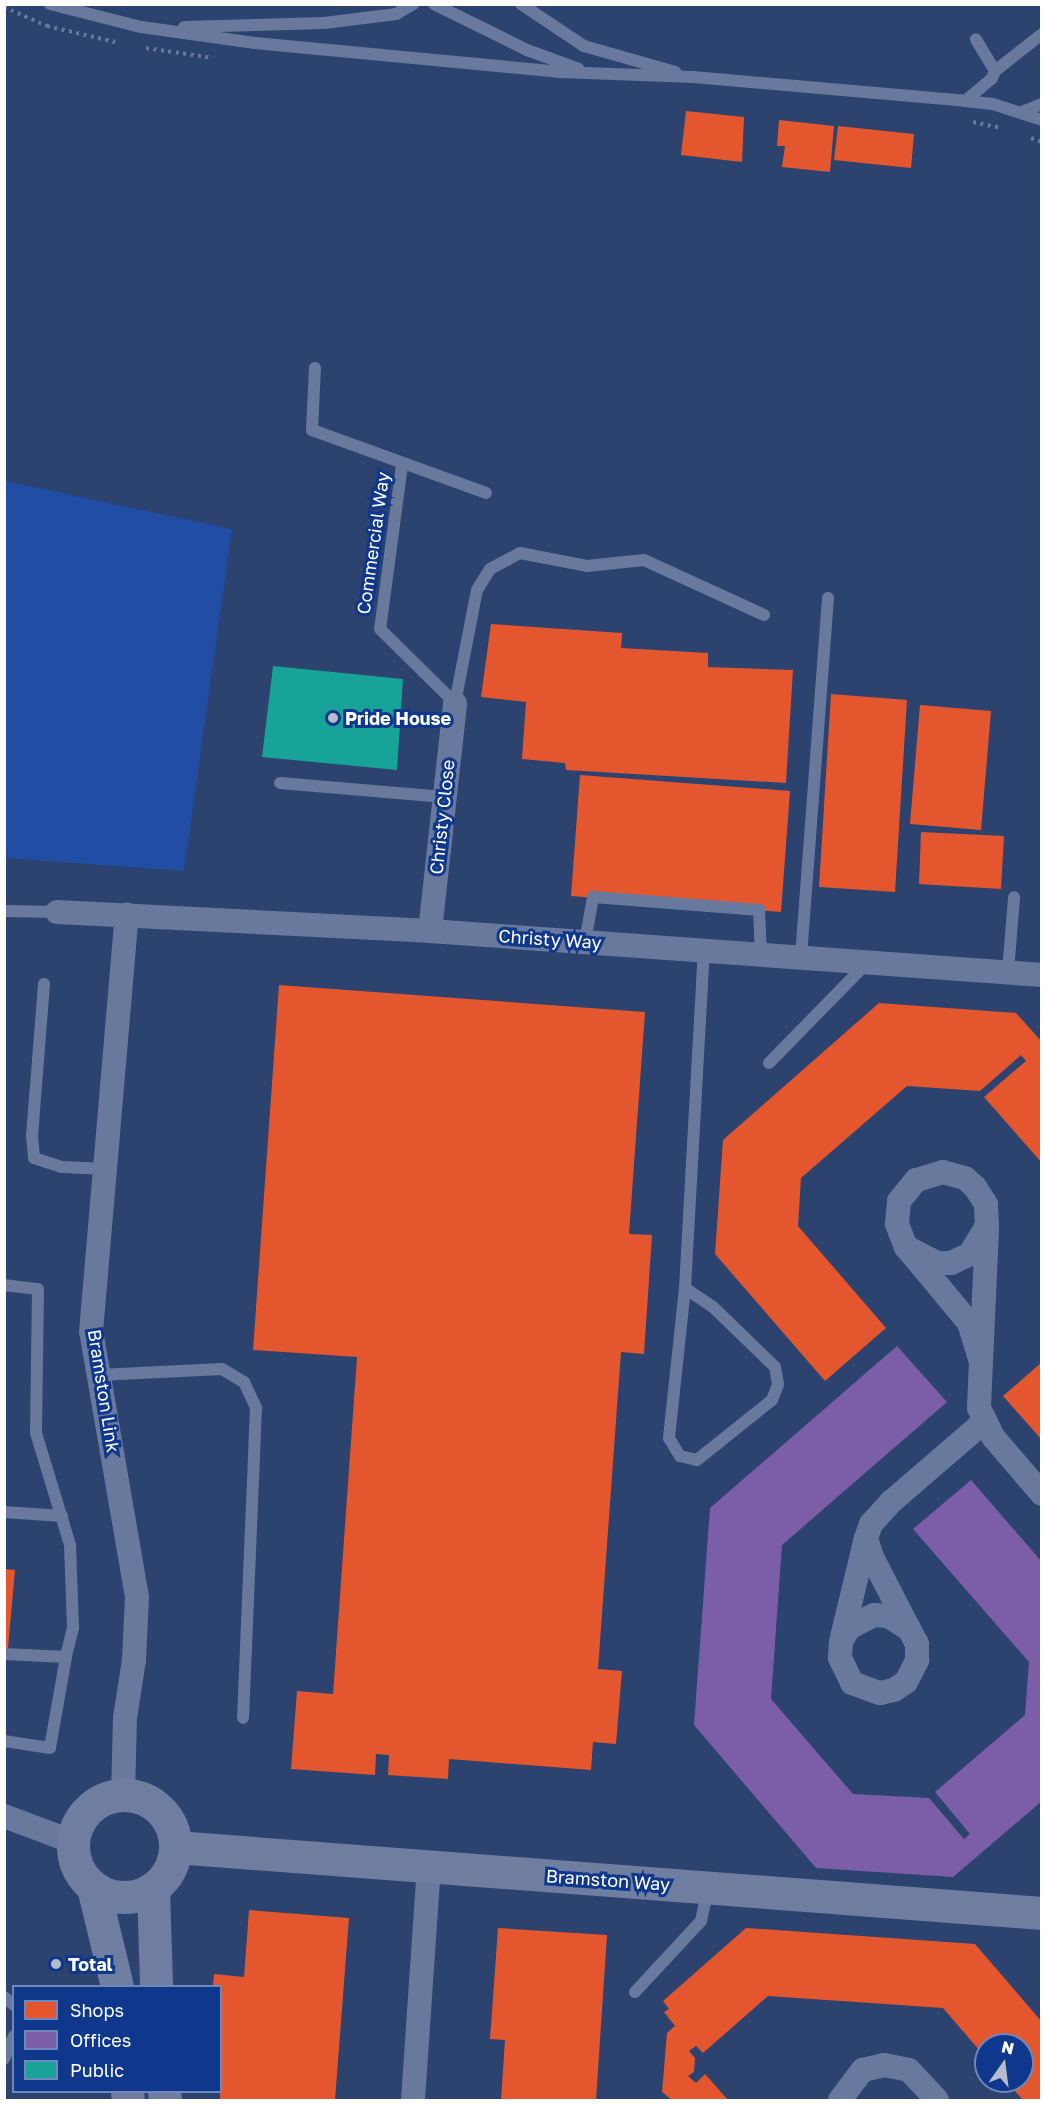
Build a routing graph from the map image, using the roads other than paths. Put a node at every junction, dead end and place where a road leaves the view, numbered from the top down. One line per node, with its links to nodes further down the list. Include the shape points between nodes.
1 (50, 4): 5 (lane)
2 (413, 4): 5 (lane, via 396,14 324,23)
3 (434, 4): 9 (lane, via 527,50)
4 (521, 4): 10 (lane, via 584,46)
5 (141, 27): 9 (lane, via 255,43)
6 (1041, 34): 8 (lane)
7 (976, 39): 8 (lane, via 986,49)
8 (995, 71): 11 (lane)
9 (595, 75): 10 (lane)
10 (693, 77): 11 (lane)
11 (965, 101): 13 (lane)
12 (1041, 104): 13 (lane)
13 (1022, 112): 14 (lane)
14 (1041, 120)
15 (315, 368): 16 (lane, via 312,430)
16 (402, 465): 17 (lane); 20 (lane, Commercial Way, via 380,629)
17 (486, 493)
18 (828, 598): 31 (lane)
19 (764, 615): 20 (lane, via 644,560 587,566 519,553 490,569 477,590)
20 (455, 703): 22 (street, Christy Close)
21 (280, 783): 22 (lane)
22 (444, 797): 27 (street, Christy Close)
23 (1014, 897): 33 (lane)
24 (4, 911): 25 (lane)
25 (57, 912): 26 (street, Christy Way)
26 (127, 915): 27 (street, Christy Way); 37 (street, Bramston Link)
27 (430, 931): 28 (street, Christy Way)
28 (585, 942): 29 (street, Christy Way); 30 (lane, via 593,897 759,910)
29 (704, 950): 30 (street, Christy Way); 41 (lane)
30 (761, 954): 31 (street, Christy Way)
31 (801, 957): 32 (street, Christy Way)
32 (868, 962): 33 (street, Christy Way); 36 (lane)
33 (1008, 972): 34 (street, Christy Way)
34 (1041, 975)
35 (44, 984): 37 (lane, via 32,1135 34,1158 62,1167)
36 (769, 1063)
37 (106, 1169): 43 (street, Bramston Link, via 92,1332)
38 (987, 1226): 39 (street, via 978,1247 951,1263 927,1259); 39 (street, via 986,1204 975,1187 956,1174 929,1174 907,1188 899,1201 897,1224); 42 (street)
39 (906, 1247): 42 (street, via 969,1323)
40 (4, 1286): 47 (lane, via 38,1289 36,1434)
41 (685, 1288): 41 (lane, via 713,1306 775,1367 778,1384 772,1400 697,1460 680,1456 669,1438)
42 (980, 1359): 44 (street, via 977,1392)
43 (99, 1375): 53 (lane, via 222,1370 244,1382 256,1408); 55 (street, Bramston Link, via 137,1597 134,1660 125,1718)
44 (985, 1421): 45 (street, via 1006,1454); 48 (street, via 891,1502 871,1524)
45 (1041, 1494)
46 (4, 1512): 47 (lane)
47 (62, 1516): 52 (lane, via 70,1545 73,1617)
48 (866, 1538): 49 (street); 50 (street)
49 (909, 1629): 50 (street, via 888,1617 874,1615 854,1624); 50 (street, via 917,1644 915,1670 900,1686 880,1693 852,1683 840,1658)
50 (841, 1642)
51 (4, 1654): 52 (lane)
52 (66, 1657): 54 (lane, via 50,1748)
53 (243, 1718)
54 (4, 1741)
55 (123, 1795): 57 (street, via 108,1797 84,1814); 58 (street, via 147,1800 158,1808 169,1821)
56 (4, 1816): 57 (street)
57 (73, 1842): 60 (street, via 79,1870)
58 (175, 1847): 59 (street, Bramston Way); 61 (street, via 171,1867)
59 (429, 1866): 62 (street, Bramston Way); 69 (street)
60 (93, 1887): 61 (street, via 121,1898); 64 (street)
61 (153, 1888): 65 (street)
62 (708, 1888): 63 (street, Bramston Way); 66 (lane, via 701,1921)
63 (1041, 1913)
64 (117, 1985)
65 (156, 1985)
66 (635, 1992)
67 (12, 2041): 68 (lane)
68 (4, 2059)
69 (413, 2100)
70 (840, 2100): 71 (street, via 863,2070 884,2065 909,2070)
71 (937, 2100)

